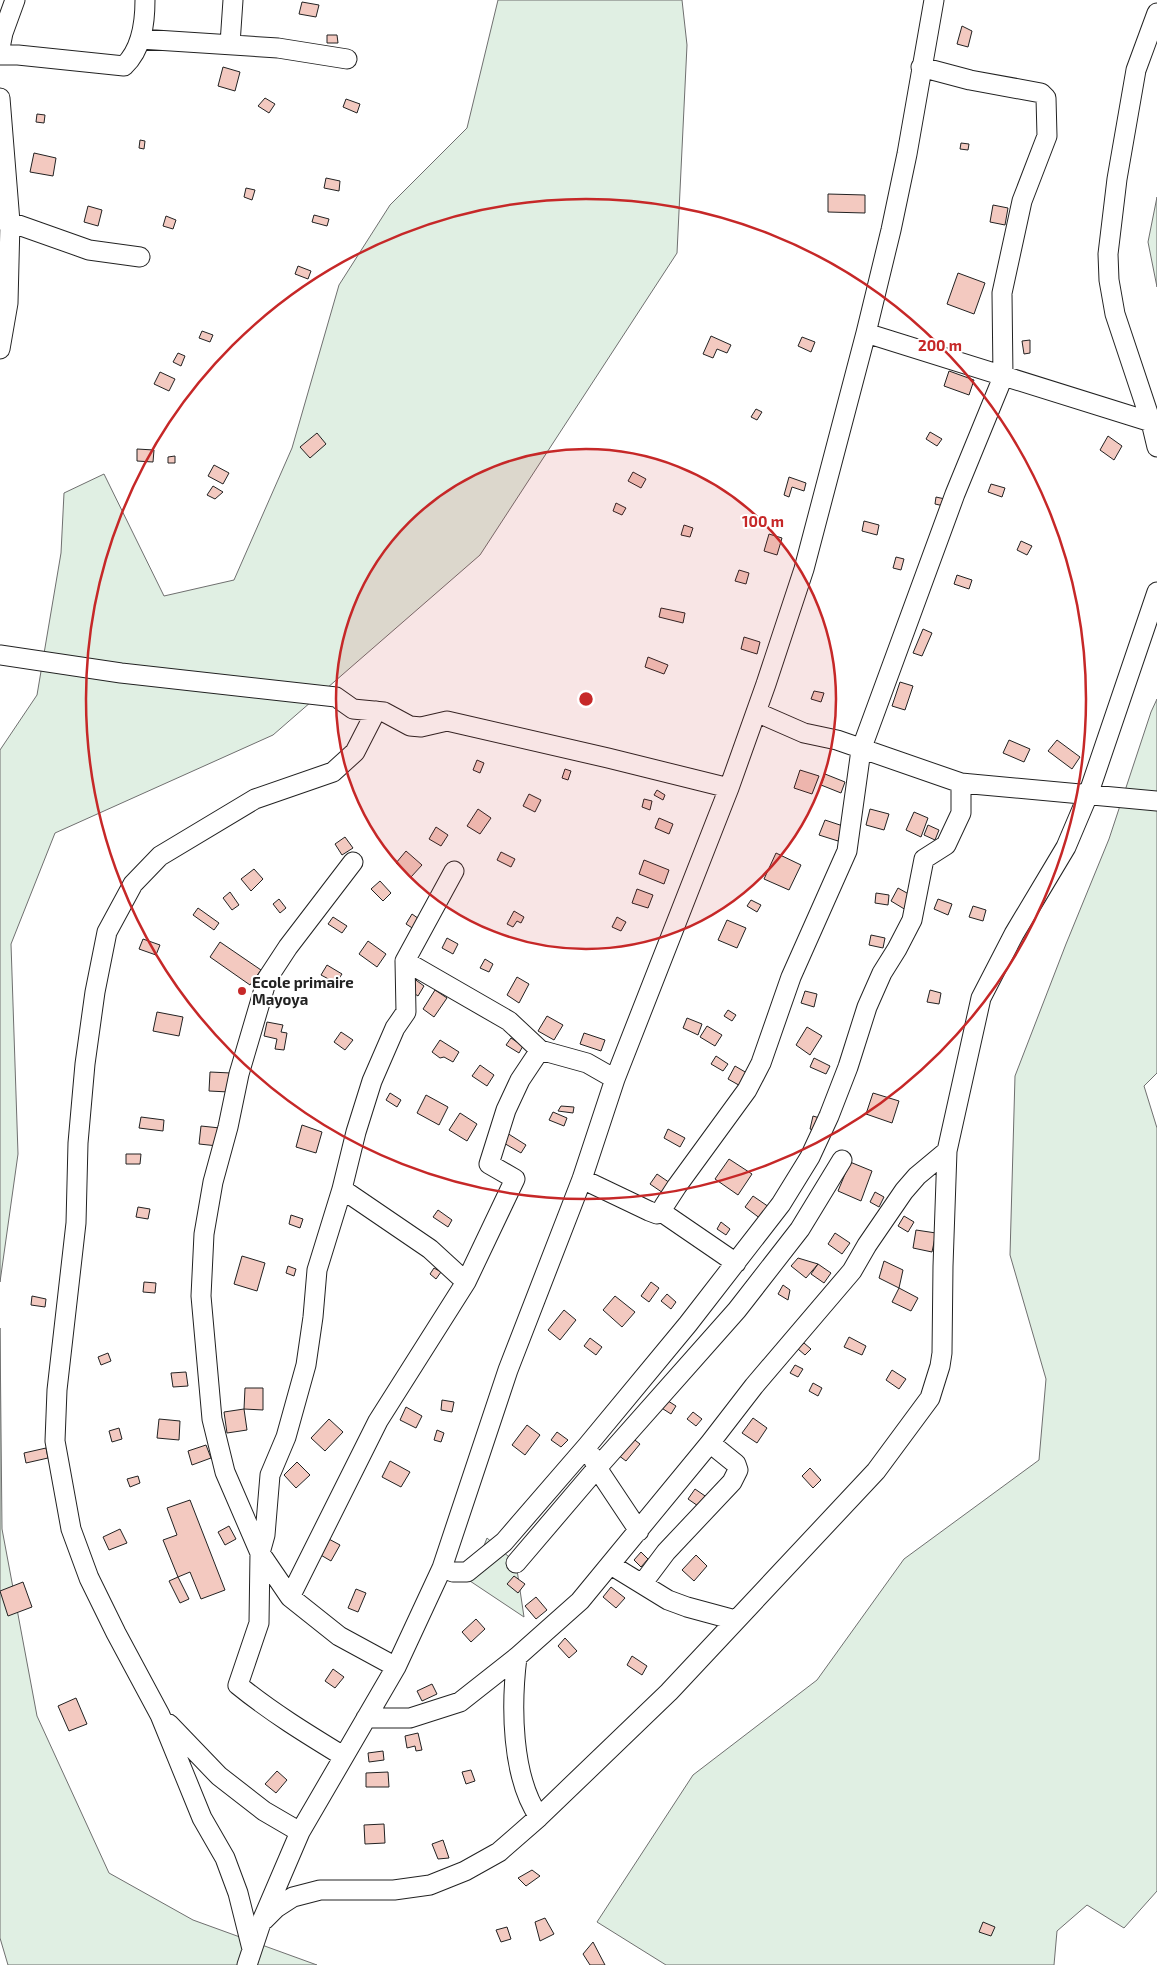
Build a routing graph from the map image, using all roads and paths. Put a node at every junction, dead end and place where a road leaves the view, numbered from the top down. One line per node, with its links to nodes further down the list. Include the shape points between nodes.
1 (15, 0): 8 (street, via 2,33)
2 (145, 0): 6 (street)
3 (233, 0): 7 (street)
4 (934, 0): 11 (street)
5 (1157, 14): 18 (street, via 1136,70 1108,254 1115,314)
6 (140, 40): 7 (street); 9 (street, via 124,66)
7 (230, 44): 10 (street)
8 (0, 48)
9 (0, 55)
10 (347, 59)
11 (920, 66): 15 (street, via 903,173); 17 (street, via 1045,96 1047,136 1022,201 1002,293)
12 (0, 98): 13 (street)
13 (5, 221): 14 (street, via 89,250); 16 (street, via 8,303)
14 (140, 257)
15 (866, 333): 17 (street); 23 (street, via 804,569)
16 (0, 349)
17 (1003, 377): 18 (street); 24 (street, via 955,494)
18 (1154, 424): 19 (street)
19 (1157, 447)
20 (1157, 592): 27 (street)
21 (0, 654): 22 (street, via 121,673 336,697 353,709)
22 (376, 711): 26 (street, via 410,726 421,727 446,721); 54 (street, via 355,752 333,772 255,799 160,856 134,884 107,932 85,1064 78,1143 76,1223 57,1390 55,1441 71,1529 89,1578)
23 (756, 712): 24 (street, via 804,734 837,740); 26 (street)
24 (861, 750): 25 (street); 38 (street, via 847,851 791,978 756,1074 677,1186)
25 (961, 783): 27 (street); 39 (street, via 961,812 946,845 924,859 912,920 867,1007 848,1067 814,1148 781,1204)
26 (729, 788): 33 (street)
27 (1088, 795): 28 (street); 34 (street, via 1066,848 1014,934 981,998)
28 (1157, 801)
29 (352, 862): 45 (street, via 267,979 213,1182 204,1234 201,1296 212,1420 225,1472)
30 (454, 871): 31 (street)
31 (405, 961): 32 (street, via 509,1021); 37 (street, via 406,1012 395,1028 372,1081)
32 (540, 1050): 33 (street, via 586,1062); 40 (street, via 520,1080 500,1126 489,1164 515,1179)
33 (615, 1079): 36 (street)
34 (947, 1151): 41 (street, via 904,1191 852,1271); 51 (street, via 942,1353 930,1398 876,1471)
35 (842, 1160): 43 (street, via 800,1229 737,1310)
36 (582, 1179): 38 (street, via 649,1211); 48 (street, via 508,1370)
37 (342, 1189): 40 (street, via 430,1249); 45 (street, via 317,1270 306,1365 286,1437 270,1475 265,1535)
38 (662, 1213): 39 (street)
39 (736, 1263): 42 (street)
40 (466, 1282): 50 (street, via 378,1421)
41 (710, 1443): 44 (street); 49 (street, via 736,1464 738,1470 732,1482 666,1552)
42 (587, 1446): 43 (street); 48 (street, via 504,1542 467,1572)
43 (597, 1468): 44 (street); 46 (street)
44 (638, 1531): 47 (street)
45 (260, 1553): 50 (street); 56 (street, via 258,1623 238,1686)
46 (516, 1563)
47 (611, 1564): 49 (street); 52 (street, via 580,1601)
48 (442, 1568): 53 (street)
49 (642, 1584): 51 (street, via 687,1608)
50 (290, 1597): 53 (street, via 339,1636)
51 (735, 1620): 57 (street, via 669,1692)
52 (517, 1657): 55 (street, via 460,1702 410,1718); 57 (street, via 513,1697 516,1742 525,1788)
53 (396, 1667): 55 (street)
54 (160, 1715): 58 (street, via 219,1776 264,1811); 60 (street, via 202,1818 225,1858 238,1894)
55 (366, 1718): 56 (street)
56 (343, 1756): 58 (street)
57 (539, 1817): 59 (street, via 499,1852 430,1885 394,1890 320,1890 293,1897)
58 (300, 1832): 59 (street)
59 (261, 1923): 60 (street)
60 (250, 1957)

